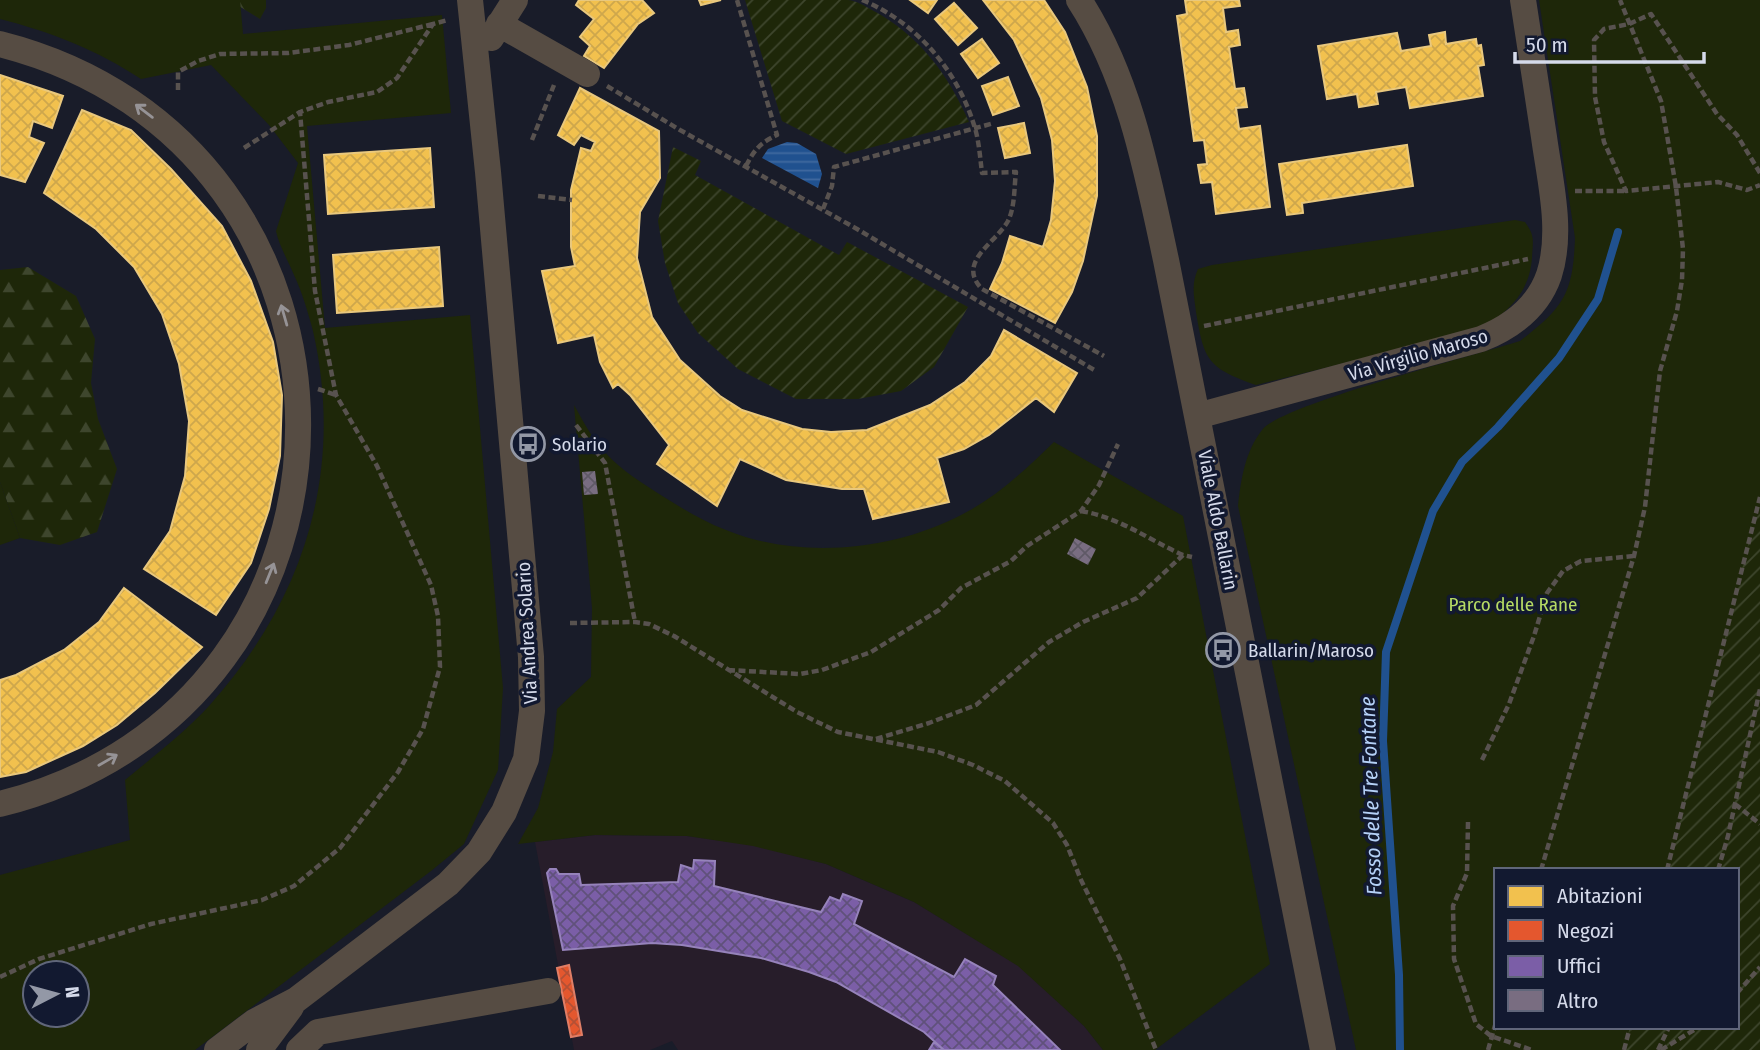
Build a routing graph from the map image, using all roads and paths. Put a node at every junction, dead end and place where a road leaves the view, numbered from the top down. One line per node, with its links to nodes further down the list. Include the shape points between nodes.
1 (470, 0): 13 (street, Via Andrea Solario)
2 (515, 0): 10 (street)
3 (737, 0): 22 (path, via 776,135 754,150)
4 (862, 0): 19 (path, via 895,17 942,61)
5 (1079, 0): 32 (street, Viale Aldo Ballarin, via 1105,47 1130,111)
6 (1523, 0): 27 (street, Via Virgilio Maroso)
7 (1619, 0): 11 (path)
8 (448, 20): 9 (path)
9 (433, 24): 16 (path, via 349,45 288,53 220,54 178,72); 17 (path, via 397,78 377,92)
10 (499, 24): 13 (street); 14 (street)
11 (1629, 24): 23 (path, via 1651,14); 25 (path, via 1661,101); 26 (path, via 1604,29 1594,40 1595,97 1604,142)
12 (0, 44): 49 (street, one-way to 12, via 64,783 125,750 169,716 220,662 250,615 280,547 295,483 300,418 295,363 277,293 247,228 213,178 172,134 124,97 65,65)
13 (477, 64): 60 (street, Via Andrea Solario, via 531,657 532,711 526,760 498,824 464,869)
14 (587, 74): 22 (path)
15 (555, 82): 20 (path)
16 (178, 90)
17 (300, 112): 21 (path); 57 (path, via 315,291 336,395 377,466 431,586 438,616 440,667 423,729 398,772 340,849 294,886 262,900 151,924 39,959)
18 (994, 123): 19 (path)
19 (976, 128): 30 (path, via 834,167); 33 (path, via 982,173 1016,172 1012,211 996,238 979,254 972,269 975,283)
20 (532, 140)
21 (244, 148)
22 (746, 166): 30 (path)
23 (1760, 173)
24 (1760, 185): 25 (path, via 1747,190 1718,182)
25 (1676, 187): 26 (path); 41 (path, via 1682,280 1660,371 1645,507)
26 (1626, 191): 27 (path)
27 (1551, 192): 31 (street, Via Virgilio Maroso)
28 (538, 196): 29 (path)
29 (572, 200)
30 (823, 209): 34 (path)
31 (1553, 253): 32 (path); 35 (street, Via Virgilio Maroso, via 1549,275 1534,302 1494,333)
32 (1180, 331): 35 (street, Viale Aldo Ballarin)
33 (1104, 356)
34 (1096, 371)
35 (1197, 416): 70 (street, Viale Aldo Ballarin)
36 (576, 425): 43 (path, via 605,463)
37 (1118, 444): 39 (path)
38 (1760, 497): 54 (path)
39 (1081, 511): 40 (path, via 1132,526); 45 (path, via 872,652 800,674)
40 (1183, 555): 42 (path); 47 (path, via 1137,598 1049,642 976,705)
41 (1634, 556): 48 (path, via 1581,561 1563,572 1547,593 1509,704); 53 (path)
42 (1192, 557)
43 (635, 622): 44 (path); 45 (path, via 674,636)
44 (570, 623)
45 (727, 670): 47 (path, via 838,732)
46 (1760, 689): 50 (path)
47 (875, 740): 69 (path, via 938,752 973,765 1004,781 1053,823 1120,959)
48 (1482, 760)
49 (0, 804)
50 (1735, 804): 52 (path); 55 (path)
51 (1468, 822): 65 (path, via 1467,873 1453,906 1454,959 1476,1024)
52 (1760, 824)
53 (1542, 868)
54 (1667, 868)
55 (1719, 868)
56 (1760, 967): 59 (path)
57 (0, 977)
58 (548, 991): 66 (street)
59 (1739, 991)
60 (296, 1000): 66 (street); 67 (street); 68 (street)
61 (1494, 1029): 65 (path)
62 (1629, 1029): 73 (path)
63 (1668, 1029): 74 (path)
64 (1696, 1029): 74 (path)
65 (1492, 1037): 71 (path); 72 (path)
66 (309, 1041)
67 (217, 1050)
68 (259, 1050)
69 (1156, 1050)
70 (1322, 1050)
71 (1488, 1050)
72 (1532, 1050)
73 (1624, 1050)
74 (1660, 1050)

